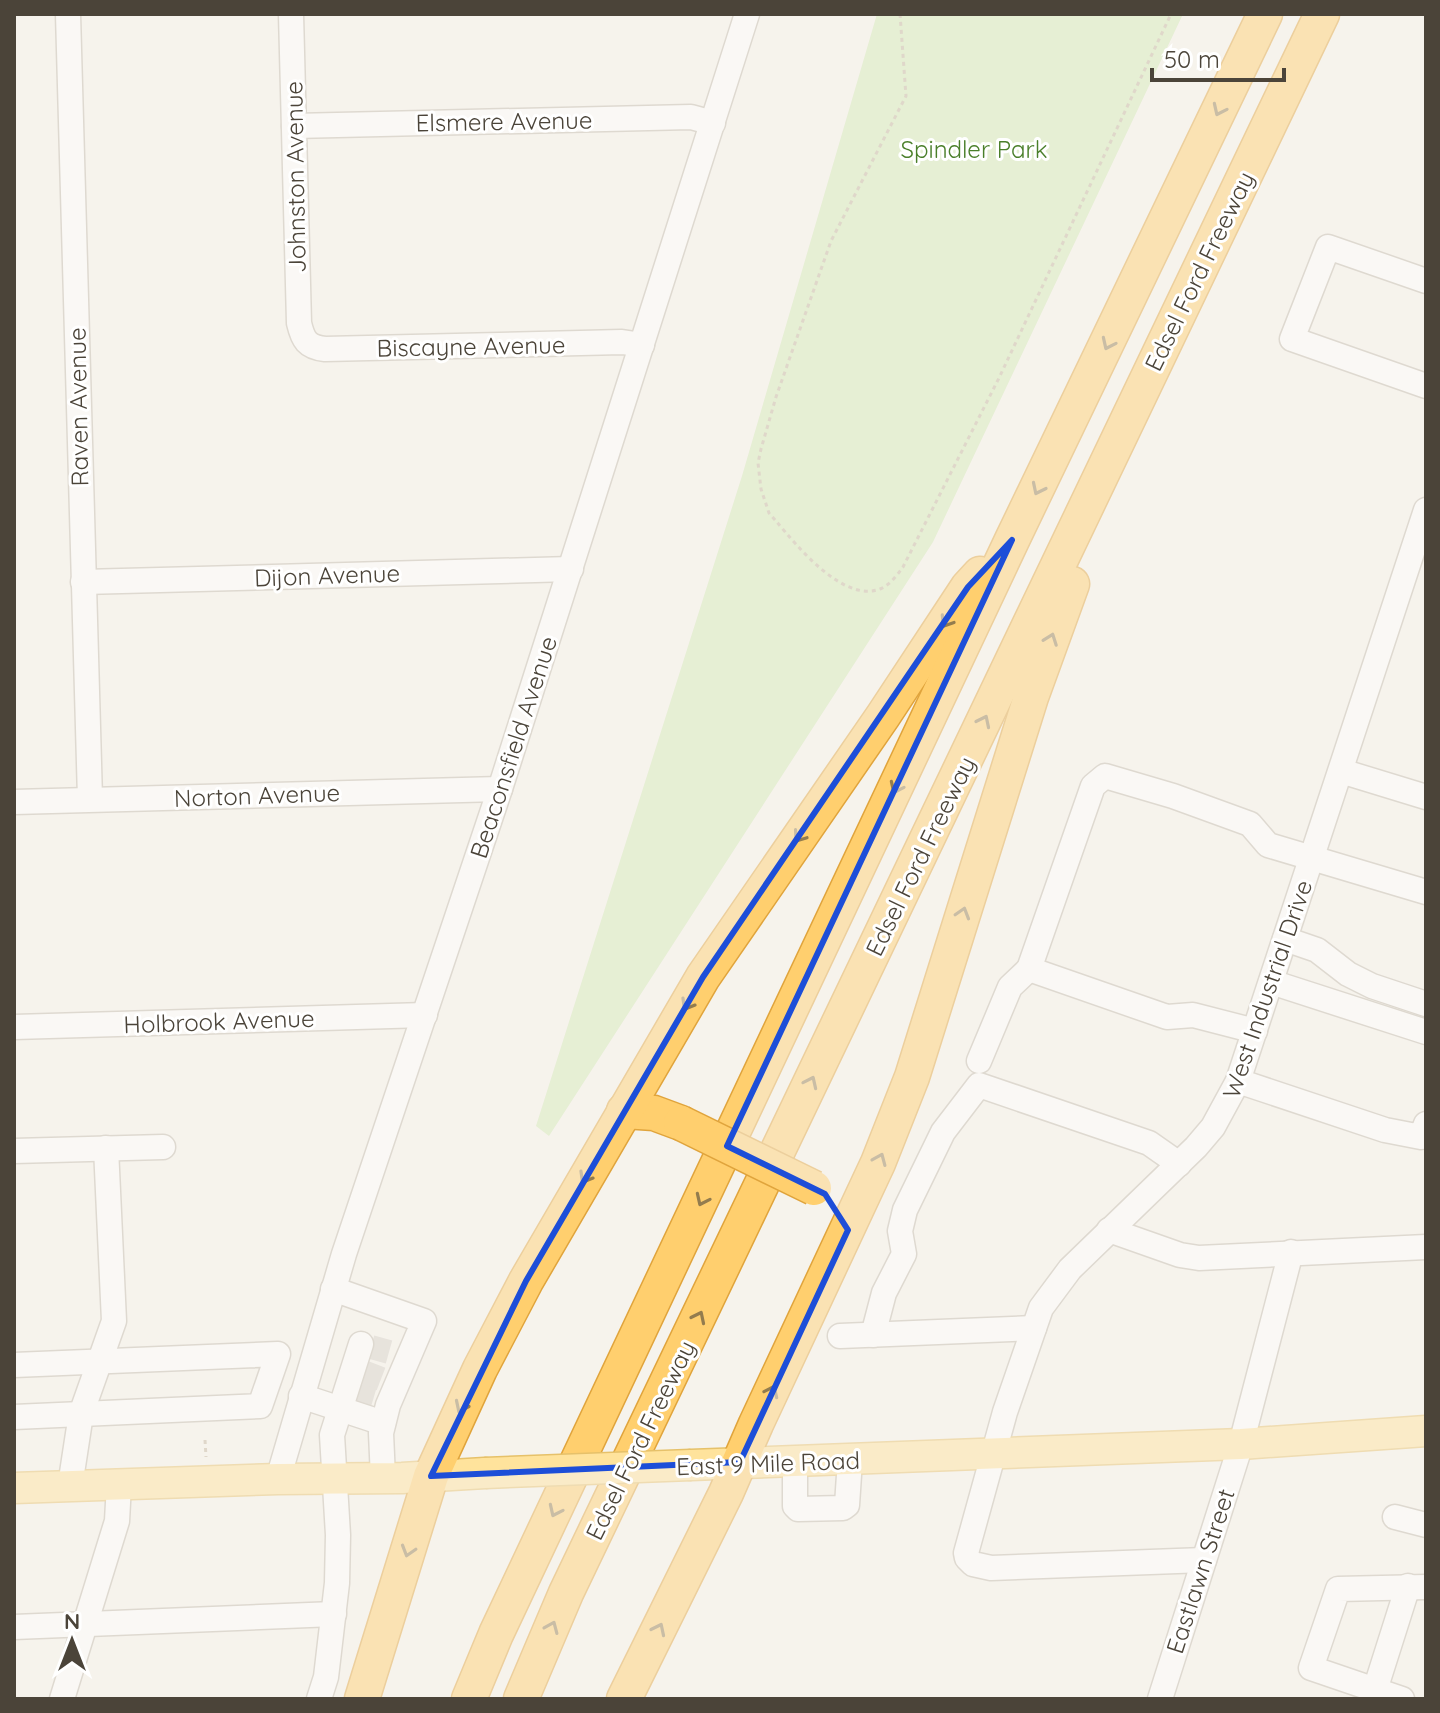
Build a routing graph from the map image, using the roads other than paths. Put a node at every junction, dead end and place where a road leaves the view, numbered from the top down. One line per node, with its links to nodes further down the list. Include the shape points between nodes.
1 (68, 14): 16 (street, Raven Avenue)
2 (291, 14): 7 (street, Johnston Avenue)
3 (747, 14): 6 (street, Beaconsfield Avenue)
4 (1265, 14): 14 (highway, Edsel Ford Freeway, one-way to 14)
5 (1322, 14): 12 (highway, Edsel Ford Freeway)
6 (713, 123): 7 (street, Elsmere Avenue, via 691,117); 10 (street, Beaconsfield Avenue)
7 (294, 126): 9 (street, Johnston Avenue)
8 (1426, 281): 11 (street, via 1328,247 1292,339)
9 (303, 339): 10 (street, Biscayne Avenue, via 325,349)
10 (642, 345): 15 (street, Beaconsfield Avenue)
11 (1426, 386)
12 (1092, 494): 40 (highway, one-way to 12, via 912,1077 1031,697 1082,560); 81 (highway, Edsel Ford Freeway, one-way to 12, via 566,1593)
13 (1426, 510): 17 (street, West Industrial Drive)
14 (1012, 540): 34 (highway, one-way to 34, via 968,587 728,939); 80 (highway, Edsel Ford Freeway, one-way to 80)
15 (571, 569): 16 (street, Dijon Avenue); 18 (street, Beaconsfield Avenue)
16 (83, 582): 20 (street, Raven Avenue)
17 (1341, 771): 19 (street); 22 (street, West Industrial Drive)
18 (500, 789): 20 (street, Norton Avenue); 28 (street, Beaconsfield Avenue)
19 (1426, 797)
20 (90, 799): 21 (street, Norton Avenue)
21 (14, 802)
22 (1313, 856): 23 (street); 24 (street, West Industrial Drive); 25 (street, via 1268,845 1250,824 1105,776 1093,786)
23 (1426, 892)
24 (1285, 939): 26 (street, West Industrial Drive); 27 (street, via 1317,950 1372,986)
25 (1029, 969): 30 (street, via 1167,1017 1193,1015); 32 (street, via 1010,987)
26 (1271, 982): 30 (street, West Industrial Drive); 31 (street)
27 (1426, 1004)
28 (425, 1015): 29 (street, Holbrook Avenue); 44 (street, Beaconsfield Avenue)
29 (14, 1027)
30 (1255, 1031): 33 (street, West Industrial Drive)
31 (1426, 1032)
32 (979, 1061)
33 (1238, 1081): 35 (street, via 1385,1130 1421,1137); 39 (street, West Industrial Drive, via 1213,1127)
34 (624, 1111): 40 (highway, bridge, via 654,1113 681,1123 814,1188 834,1203); 62 (highway, one-way to 62, via 501,1329)
35 (1426, 1124)
36 (163, 1147): 37 (street)
37 (106, 1148): 38 (street); 50 (street, via 114,1321)
38 (14, 1151)
39 (1179, 1164): 41 (street, West Industrial Drive); 47 (street, via 1149,1143 979,1085 943,1132 905,1210 900,1231 904,1254 884,1293)
40 (848, 1230): 60 (highway, one-way to 40)
41 (1109, 1230): 43 (street, via 1199,1258); 45 (street, West Industrial Drive, via 1056,1284)
42 (1426, 1247): 43 (street)
43 (1291, 1252): 57 (street, Eastlawn Street)
44 (333, 1289): 46 (street, Beaconsfield Avenue); 49 (street, via 424,1321 412,1353)
45 (1034, 1328): 47 (street); 58 (street, West Industrial Drive)
46 (321, 1331): 49 (street); 53 (street, Beaconsfield Avenue)
47 (873, 1335): 48 (street)
48 (840, 1336)
49 (382, 1351): 52 (street); 52 (street)
50 (101, 1362): 51 (street); 54 (street); 54 (street, via 278,1354 260,1406)
51 (14, 1365)
52 (367, 1393): 53 (street); 63 (street); 65 (street, via 332,1435)
53 (301, 1396): 64 (street, Beaconsfield Avenue)
54 (81, 1414): 55 (street); 67 (street)
55 (14, 1417)
56 (1426, 1431): 57 (main road, East 9 Mile Road)
57 (1241, 1444): 58 (main road, East 9 Mile Road); 71 (street, Eastlawn Street)
58 (995, 1454): 59 (main road, East 9 Mile Road); 71 (street, West Industrial Drive, via 966,1553 973,1564 991,1568)
59 (850, 1460): 61 (main road, East 9 Mile Road); 61 (street, via 843,1508 798,1509)
60 (740, 1462): 61 (main road, East 9 Mile Road); 62 (main road, East 9 Mile Road, bridge); 82 (highway, one-way to 60)
61 (795, 1463)
62 (431, 1476): 63 (main road, East 9 Mile Road); 77 (highway, one-way to 77)
63 (383, 1478): 65 (main road, East 9 Mile Road)
64 (278, 1479): 65 (main road, East 9 Mile Road); 66 (main road, East 9 Mile Road)
65 (335, 1479): 73 (street)
66 (119, 1484): 67 (main road, East 9 Mile Road); 74 (street, via 117,1521)
67 (70, 1486): 68 (main road, East 9 Mile Road)
68 (14, 1488)
69 (1395, 1517): 70 (street)
70 (1426, 1525)
71 (1204, 1560): 83 (street, Eastlawn Street)
72 (1417, 1586): 76 (street); 76 (street, via 1338,1589 1311,1668)
73 (334, 1614): 74 (street); 79 (street)
74 (86, 1624): 75 (street); 78 (street)
75 (14, 1627)
76 (1375, 1690): 84 (street)
77 (362, 1698)
78 (62, 1699)
79 (319, 1699)
80 (469, 1699)
81 (521, 1699)
82 (624, 1699)
83 (1160, 1699)
84 (1402, 1699)

